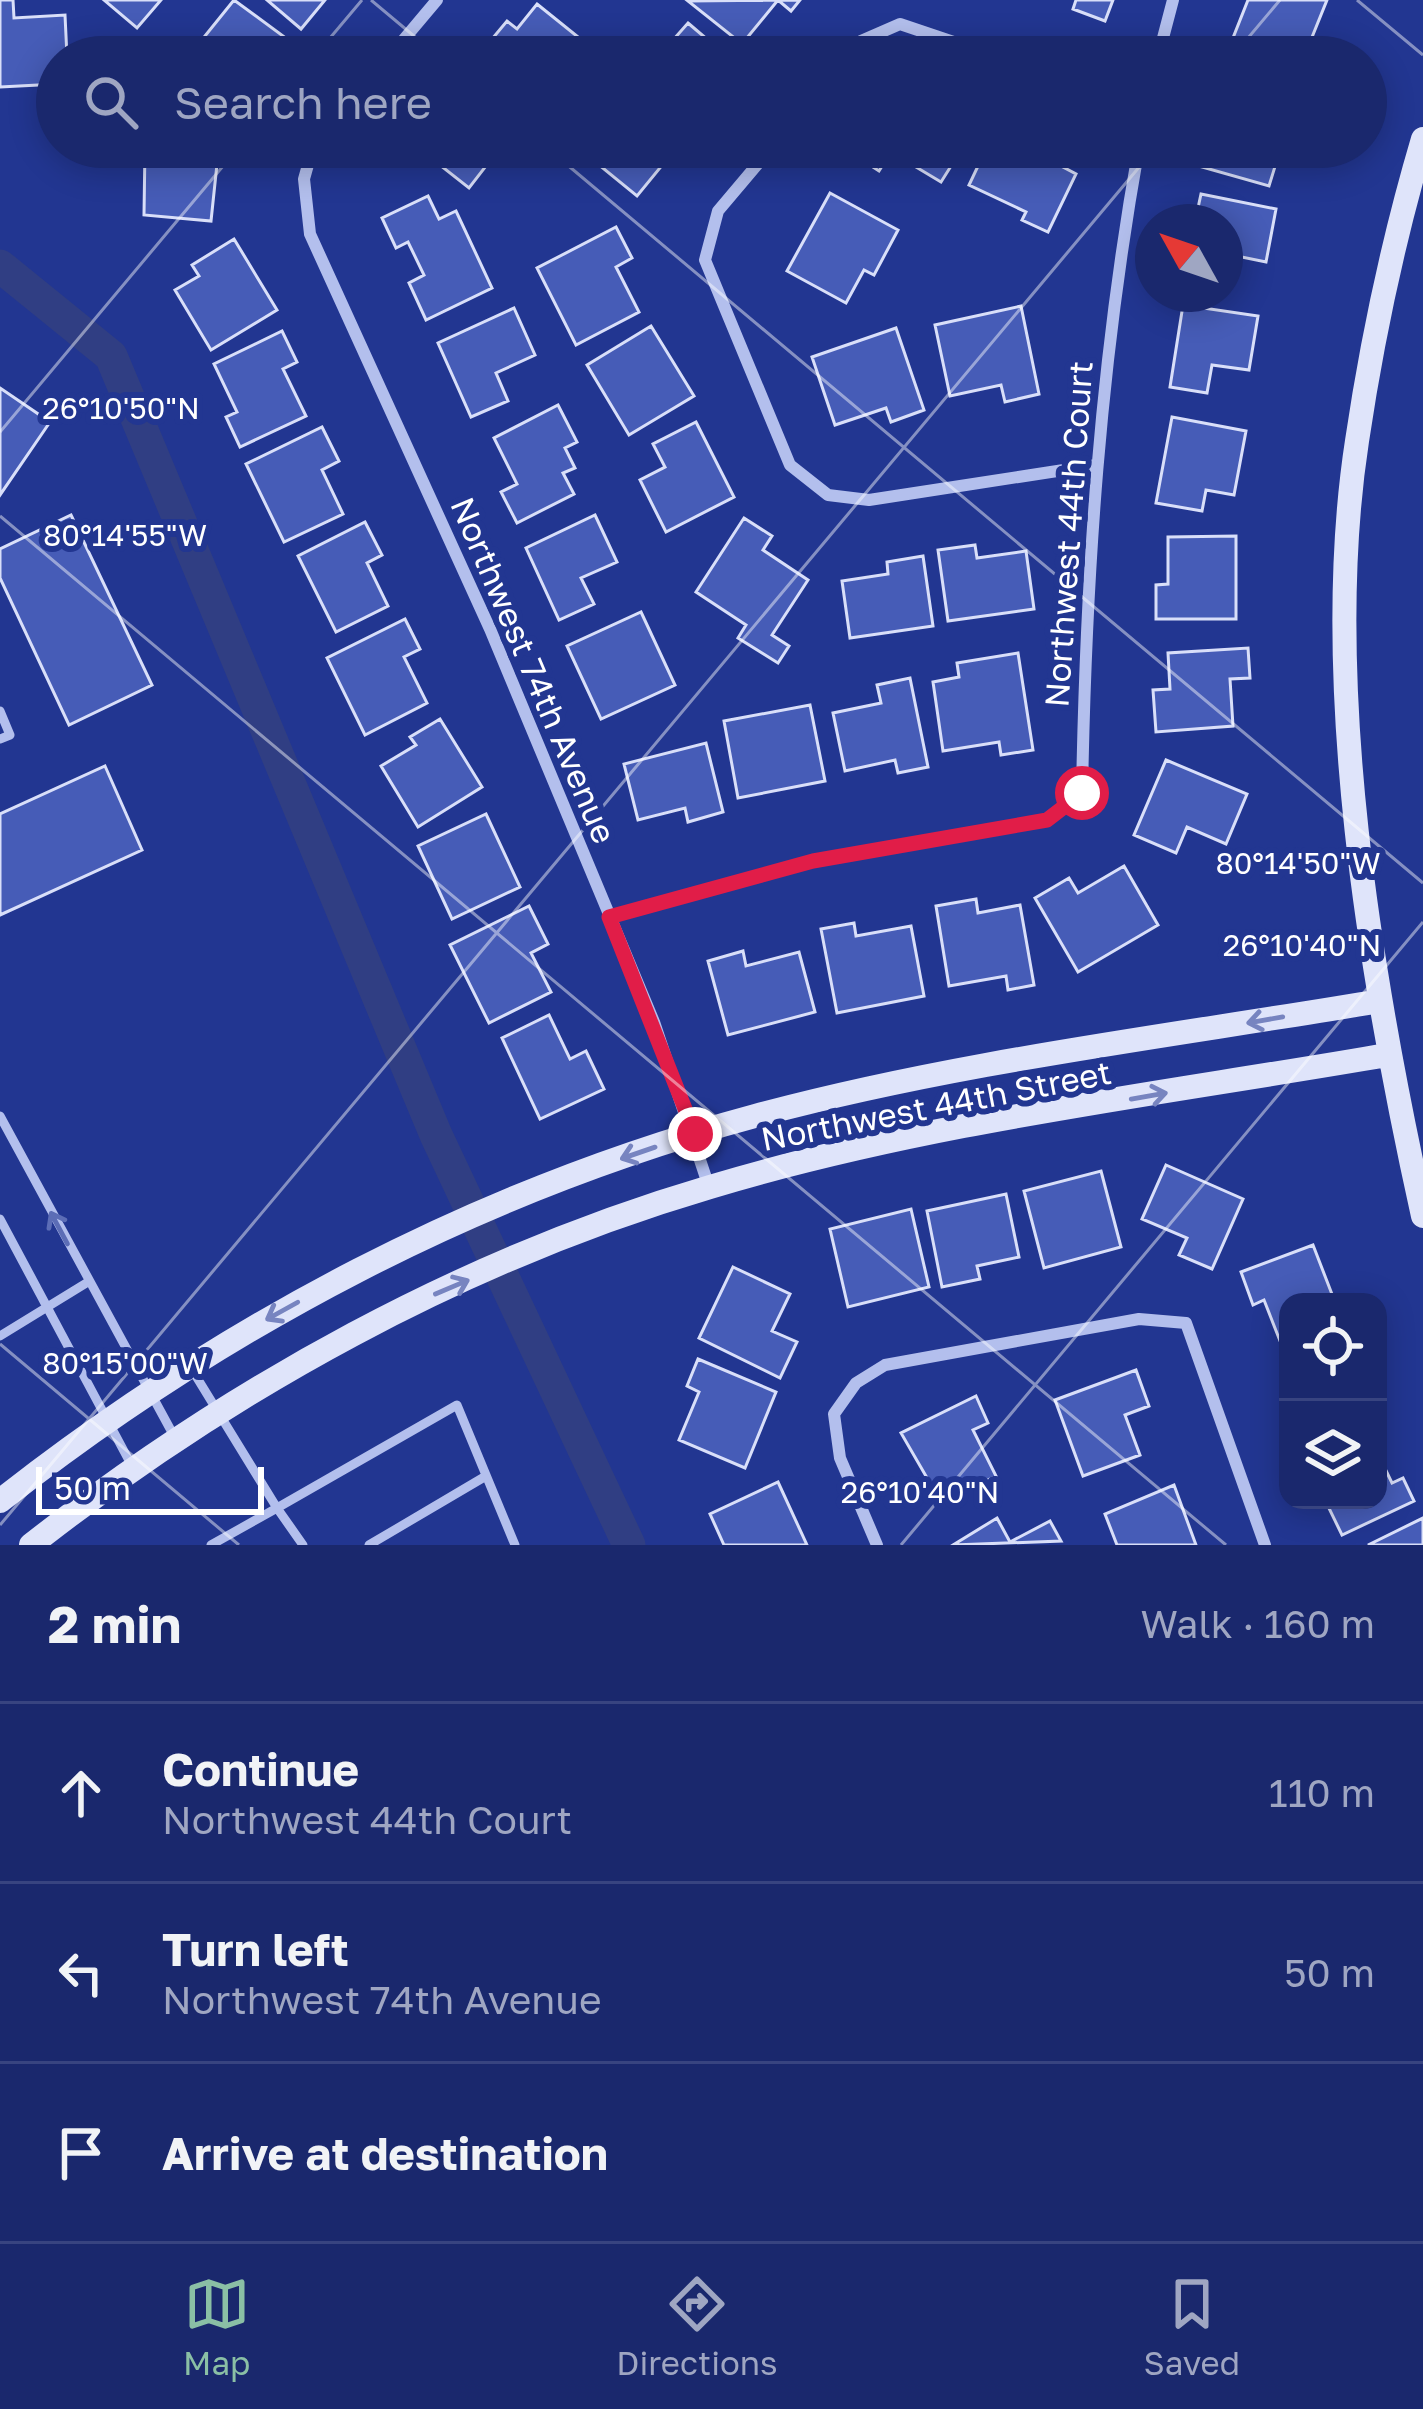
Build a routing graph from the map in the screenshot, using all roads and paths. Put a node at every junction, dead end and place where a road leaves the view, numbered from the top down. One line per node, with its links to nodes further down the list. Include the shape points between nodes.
1 (437, 0): 3 (street)
2 (1173, 0): 6 (street)
3 (407, 36)
4 (872, 36): 5 (street, via 900,24)
5 (936, 36)
6 (1164, 36)
7 (1423, 139): 15 (street, via 1356,444 1346,619 1356,809)
8 (307, 168): 14 (street, Northwest 74th Avenue, via 310,234 490,629)
9 (754, 168): 11 (street, via 718,211 706,260 790,465 828,495 869,500)
10 (1135, 168): 11 (street, Northwest 44th Court)
11 (1096, 465): 14 (street, Northwest 44th Court, via 1082,793 1047,820 813,861)
12 (0, 711): 13 (lane, via 10,735)
13 (0, 739)
14 (609, 917): 18 (street, Northwest 74th Avenue)
15 (1380, 1000): 16 (street); 18 (street, Northwest 44th Street, one-way to 18, via 921,1078)
16 (1387, 1054): 19 (street, Northwest 44th Street, one-way to 16, via 859,1149); 20 (street)
17 (0, 1116): 22 (lane, one-way to 17)
18 (695, 1134): 19 (street, Northwest 74th Avenue); 25 (street, Northwest 44th Street, one-way to 25, via 439,1232)
19 (709, 1187): 27 (street, Northwest 44th Street, one-way to 19, via 434,1295)
20 (1423, 1216)
21 (0, 1219): 23 (lane)
22 (88, 1282): 23 (lane); 26 (lane)
23 (47, 1306): 24 (lane); 28 (lane)
24 (0, 1336)
25 (190, 1366): 26 (street, Northwest 44th Street); 27 (lane)
26 (148, 1393): 28 (street, Northwest 44th Street); 29 (lane)
27 (219, 1413): 29 (street, Northwest 44th Street); 33 (lane)
28 (108, 1420): 30 (lane); 32 (street, Northwest 44th Street)
29 (177, 1441): 30 (street, Northwest 44th Street)
30 (134, 1469): 34 (street, Northwest 44th Street)
31 (486, 1476): 33 (lane, via 457,1405); 37 (lane); 38 (lane)
32 (0, 1501)
33 (277, 1508): 35 (lane); 36 (lane)
34 (31, 1545)
35 (211, 1545)
36 (303, 1545)
37 (369, 1545)
38 (515, 1545)
39 (877, 1545): 40 (street, via 841,1458 834,1414 856,1383 885,1365 1138,1318 1186,1323)
40 (1265, 1545)

